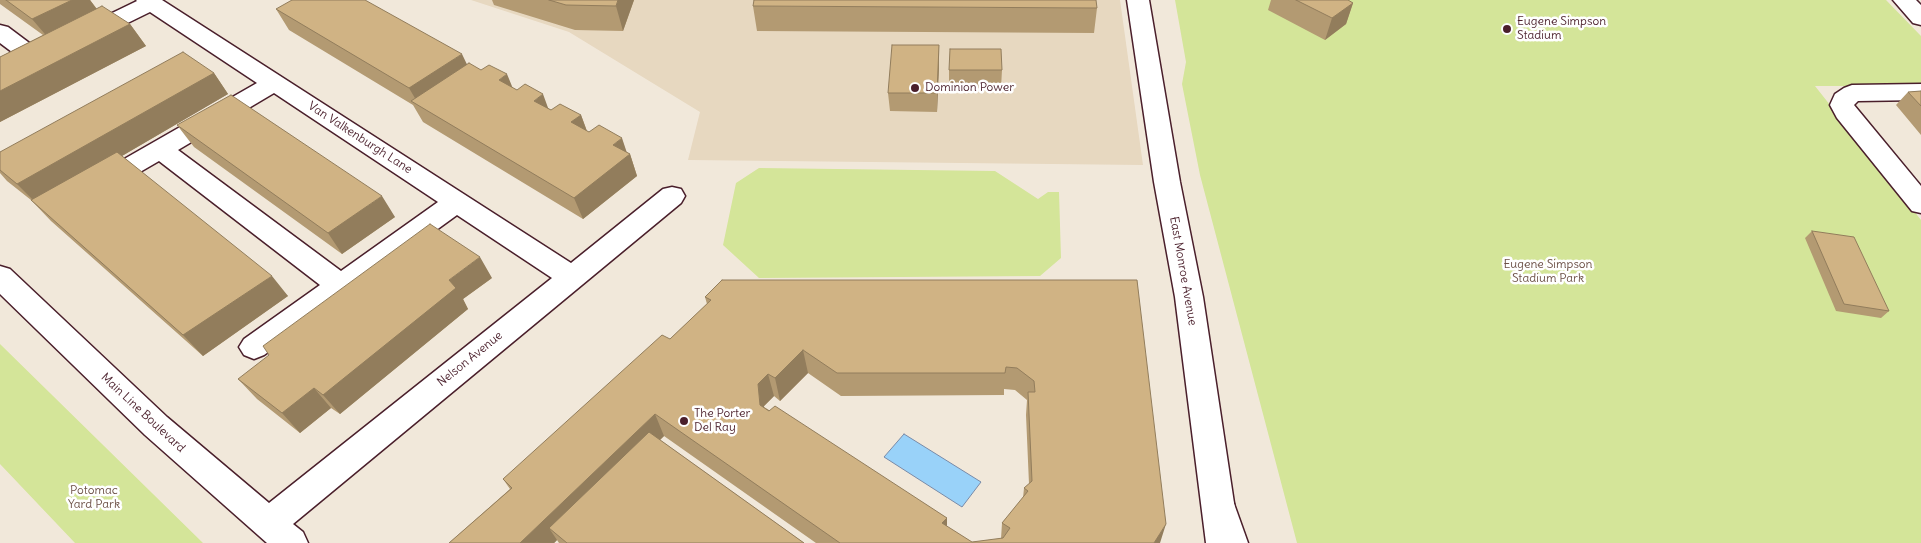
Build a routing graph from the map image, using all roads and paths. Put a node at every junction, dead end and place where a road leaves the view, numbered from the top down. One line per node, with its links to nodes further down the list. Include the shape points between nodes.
1 (1138, 0): 19 (main road, East Monroe Avenue, via 1189,297)
2 (1904, 0): 4 (main road)
3 (149, 1): 6 (main road); 8 (main road, Van Valkenburgh Lane, via 202,47)
4 (1921, 18)
5 (0, 32): 6 (main road)
6 (54, 51): 7 (main road)
7 (14, 70)
8 (274, 83): 10 (main road); 13 (main road, Van Valkenburgh Lane)
9 (1921, 92): 14 (main road, via 1852,93 1842,105)
10 (160, 149): 11 (main road); 17 (main road)
11 (82, 194)
12 (672, 196): 16 (main road, Nelson Avenue)
13 (458, 201): 16 (main road, Van Valkenburgh Lane); 17 (main road)
14 (1921, 204)
15 (0, 277): 20 (main road, Main Line Boulevard, via 156,426)
16 (572, 277): 20 (main road, Nelson Avenue)
17 (340, 285): 18 (main road)
18 (254, 347)
19 (1218, 498): 22 (main road, East Monroe Avenue); 23 (main road)
20 (269, 523): 21 (main road, Main Line Boulevard)
21 (291, 543)
22 (1223, 543)
23 (1231, 543)

